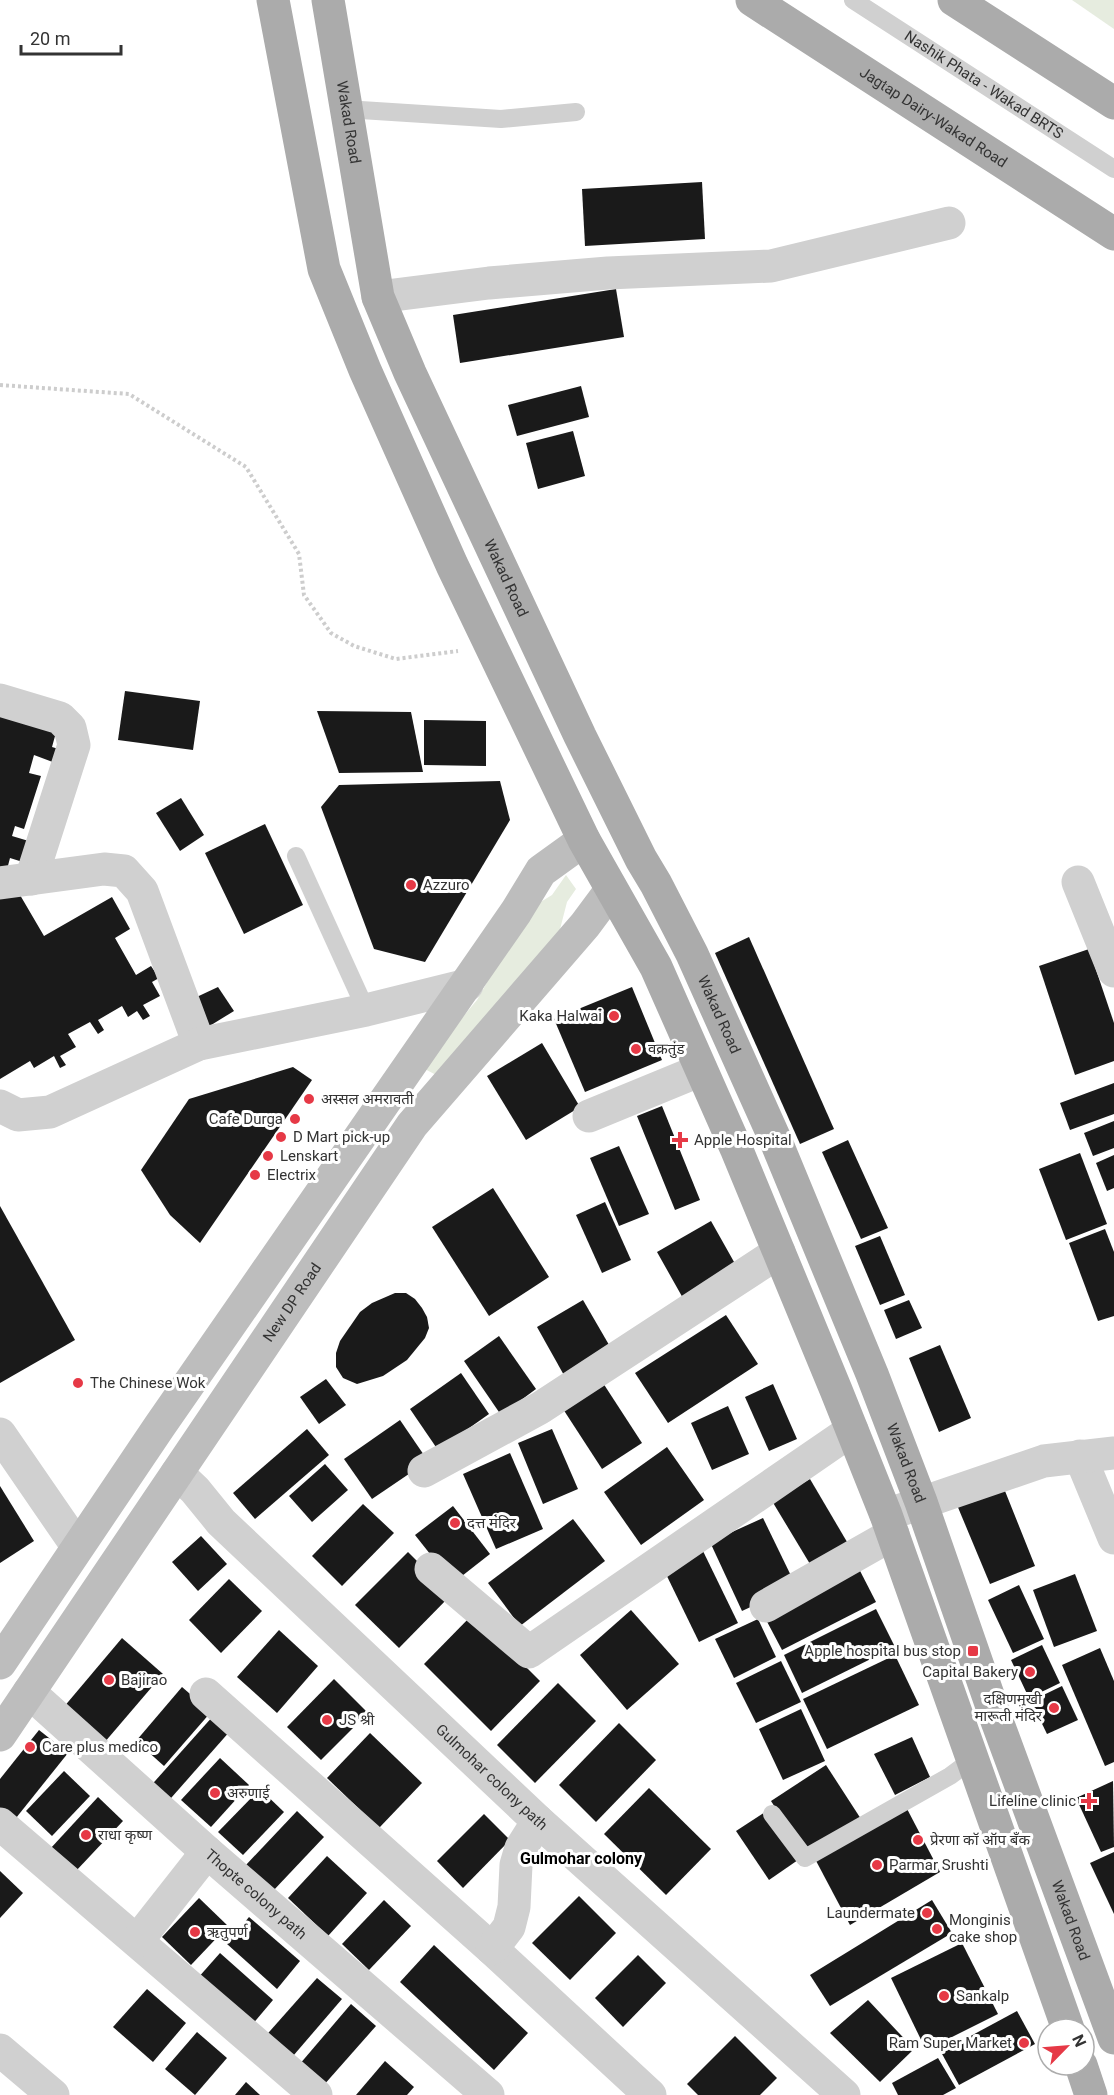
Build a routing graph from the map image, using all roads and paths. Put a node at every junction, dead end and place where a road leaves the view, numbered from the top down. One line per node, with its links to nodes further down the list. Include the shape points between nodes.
1 (273, 0): 14 (main road, via 324,269 364,370)
2 (328, 0): 7 (main road, Wakad Road)
3 (752, 0): 11 (main road, Jagtap Dairy-Wakad Road)
4 (853, 0): 9 (lane, Nashik Phata - Wakad BRTS)
5 (954, 0): 6 (main road)
6 (1114, 103)
7 (345, 109): 8 (lane, via 501,119); 12 (main road, Wakad Road)
8 (576, 112)
9 (1114, 169)
10 (949, 223): 12 (street, via 771,266 608,273)
11 (1114, 234)
12 (378, 297): 16 (main road, Wakad Road, via 414,383)
13 (0, 385): 14 (path, via 129,394 246,467 299,554 304,595 331,633 346,641 396,659)
14 (490, 645): 17 (main road)
15 (0, 700): 20 (street, via 60,718 70,728 74,745)
16 (622, 822): 17 (main road); 19 (main road, Wakad Road)
17 (584, 840): 22 (main road); 24 (main road, via 541,871)
18 (296, 856): 25 (lane)
19 (640, 859): 22 (main road); 37 (main road, Wakad Road, via 692,954 775,1139)
20 (16, 881): 26 (street, via 104,869 124,871 142,891)
21 (1078, 882): 23 (street)
22 (611, 890): 27 (main road, via 656,967); 36 (main road, New DP Road, via 412,1125)
23 (1114, 971)
24 (467, 985): 25 (street); 40 (main road)
25 (366, 1010): 26 (street)
26 (199, 1044): 28 (street, via 50,1112 18,1115)
27 (701, 1070): 29 (street); 30 (main road)
28 (0, 1106)
29 (589, 1116)
30 (779, 1252): 31 (main road); 35 (street, via 540,1408)
31 (852, 1431): 38 (main road); 41 (street, via 529,1652)
32 (0, 1434): 40 (street)
33 (1114, 1453): 34 (street)
34 (1080, 1456): 37 (street, via 1044,1461); 39 (street)
35 (424, 1471)
36 (177, 1473): 44 (main road, New DP Road); 49 (street, Gulmohar colony path, via 221,1522)
37 (921, 1502): 38 (street); 55 (main road, Wakad Road)
38 (889, 1525): 42 (street); 47 (main road)
39 (1114, 1538)
40 (77, 1546): 43 (main road)
41 (431, 1569)
42 (766, 1606)
43 (3, 1651)
44 (29, 1692): 46 (main road, New DP Road); 51 (street, Thopte colony path)
45 (206, 1694): 53 (street)
46 (0, 1735)
47 (973, 1758): 48 (lane, via 950,1776 805,1858); 54 (main road)
48 (772, 1814)
49 (538, 1821): 53 (street, via 516,1864 509,1927); 62 (street, Gulmohar colony path)
50 (0, 1824): 52 (street)
51 (207, 1852): 52 (street); 60 (street, Thopte colony path)
52 (137, 1941): 59 (street)
53 (492, 1949): 61 (street)
54 (1064, 2017)
55 (1114, 2038)
56 (0, 2050): 58 (street)
57 (1085, 2077): 63 (main road)
58 (52, 2095)
59 (316, 2095)
60 (488, 2095)
61 (650, 2095)
62 (844, 2095)
63 (1091, 2095)

